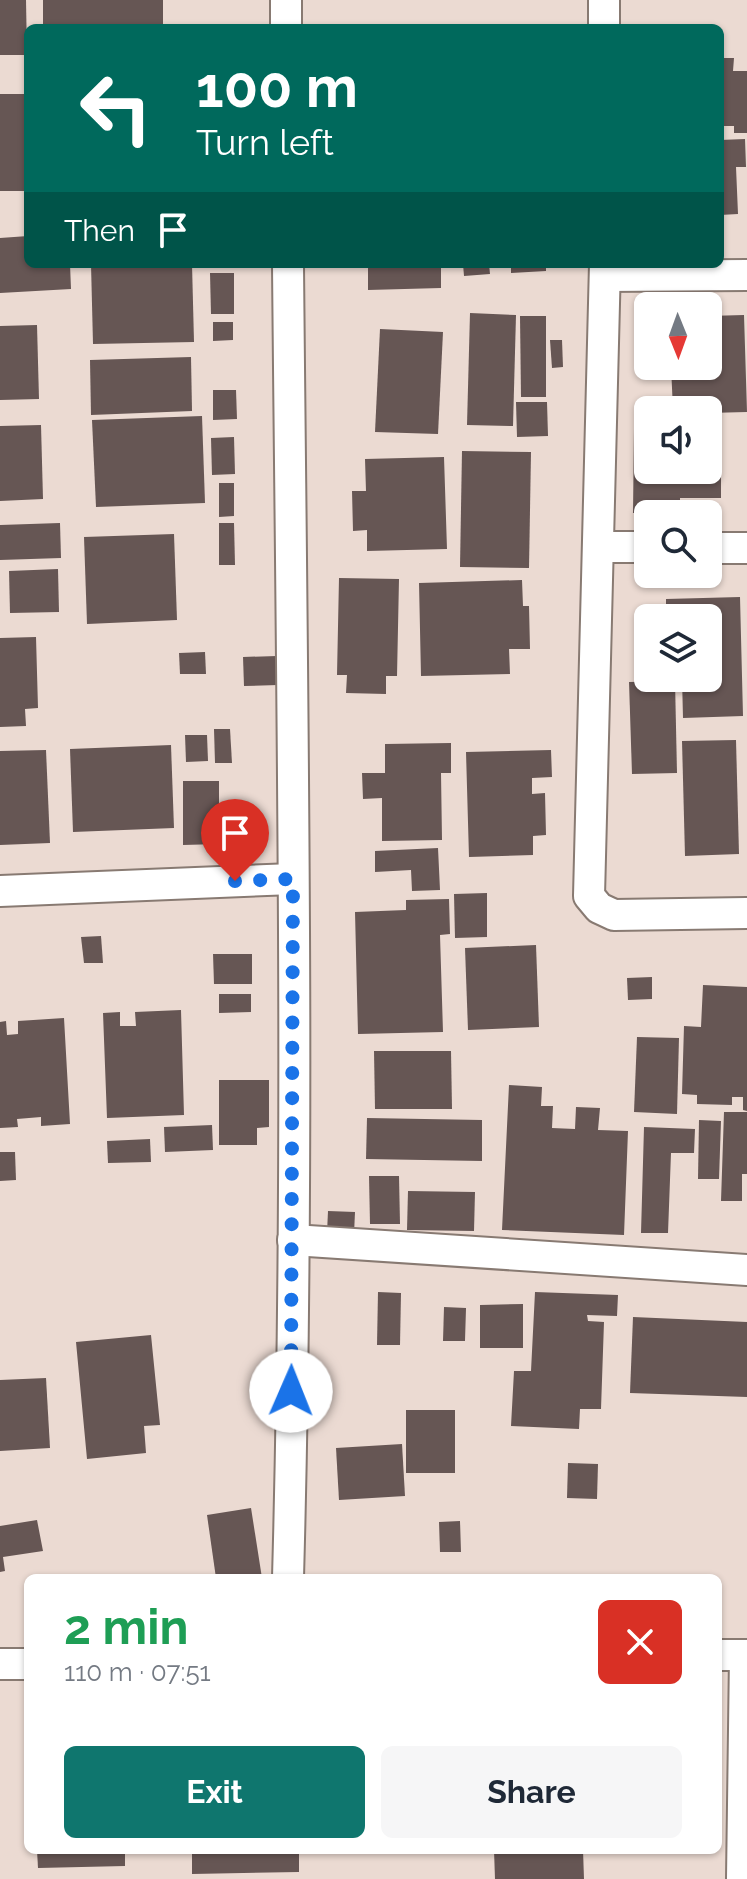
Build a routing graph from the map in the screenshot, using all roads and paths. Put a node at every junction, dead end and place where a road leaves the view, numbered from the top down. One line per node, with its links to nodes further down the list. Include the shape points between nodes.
1 (286, 0): 3 (street)
2 (604, 0): 4 (street)
3 (286, 24)
4 (604, 24)
5 (288, 268): 12 (street)
6 (605, 270): 7 (street); 8 (street)
7 (747, 275)
8 (599, 547): 9 (street); 14 (street, via 589,896 614,915)
9 (634, 547)
10 (722, 548): 11 (street)
11 (747, 548)
12 (293, 879): 13 (street); 15 (street)
13 (0, 891)
14 (747, 913)
15 (293, 1240): 16 (street); 17 (street)
16 (747, 1270)
17 (288, 1574)
18 (737, 1655): 21 (street)
19 (0, 1664): 20 (street)
20 (24, 1664)
21 (742, 1879)

